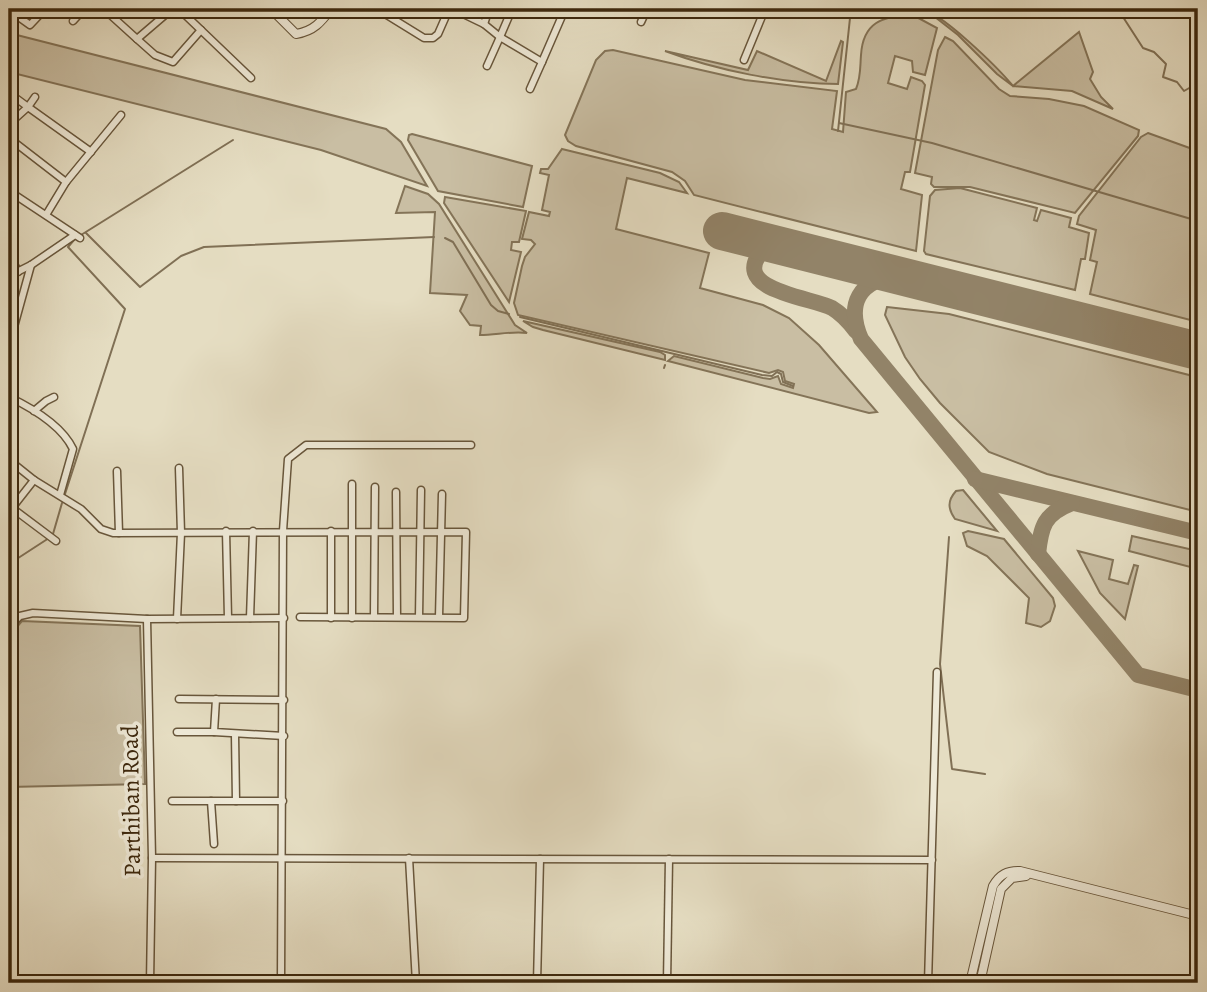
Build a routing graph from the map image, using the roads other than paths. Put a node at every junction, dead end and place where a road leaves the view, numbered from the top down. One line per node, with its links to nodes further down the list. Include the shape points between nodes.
1 (45, 9): 15 (street, via 30,25)
2 (84, 9): 16 (street)
3 (106, 9): 21 (street)
4 (172, 9): 21 (street)
5 (179, 9): 19 (street)
6 (271, 9): 7 (street, via 296,34 319,25)
7 (331, 9)
8 (377, 9): 9 (street, via 430,38 438,34)
9 (451, 9): 18 (street)
10 (489, 9): 18 (street)
11 (512, 9): 20 (street)
12 (565, 9): 23 (street)
13 (647, 9): 17 (street)
14 (765, 9): 22 (street)
15 (9, 10)
16 (73, 21)
17 (641, 22)
18 (484, 24): 20 (street)
19 (201, 30): 21 (street, via 173,62 155,55); 25 (street)
20 (500, 37): 23 (street); 24 (street)
21 (137, 39)
22 (744, 60)
23 (542, 62): 26 (street)
24 (487, 66)
25 (251, 78)
26 (530, 89)
27 (9, 93): 29 (street)
28 (35, 97): 29 (street)
29 (28, 107): 31 (street); 33 (street)
30 (121, 115): 33 (street)
31 (9, 124)
32 (9, 138): 34 (street)
33 (91, 152): 34 (street)
34 (66, 182): 36 (street)
35 (9, 191): 36 (street)
36 (46, 215): 38 (street, via 77,236)
37 (9, 253): 39 (street)
38 (31, 265): 39 (street); 41 (street)
39 (18, 272): 40 (street)
40 (9, 276)
41 (9, 345)
42 (9, 397): 44 (street)
43 (54, 397): 44 (street)
44 (34, 411): 55 (street, via 67,436 73,449)
45 (471, 445): 59 (street, via 306,445 288,459)
46 (9, 460): 49 (street)
47 (180, 468): 67 (street)
48 (117, 471): 66 (street)
49 (34, 480): 55 (street); 56 (street)
50 (352, 484): 61 (street)
51 (375, 487): 62 (street)
52 (421, 490): 63 (street)
53 (396, 492): 65 (street)
54 (442, 494): 64 (street)
55 (60, 495): 66 (street, via 101,529)
56 (10, 508): 68 (street)
57 (226, 531): 58 (street); 67 (street); 73 (street)
58 (253, 531): 59 (street); 74 (street)
59 (283, 531): 60 (street); 75 (street)
60 (331, 531): 61 (street); 76 (street)
61 (352, 531): 62 (street); 77 (street)
62 (374, 531): 65 (street); 70 (street)
63 (420, 531): 64 (street); 65 (street); 72 (street)
64 (442, 531): 78 (street); 78 (street, via 466,532 464,618)
65 (397, 532): 71 (street)
66 (119, 533): 67 (street)
67 (181, 533): 80 (street)
68 (56, 541)
69 (300, 617): 76 (street)
70 (374, 617): 71 (street); 77 (street)
71 (397, 617): 72 (street)
72 (419, 617): 78 (street)
73 (228, 618): 74 (street); 80 (street)
74 (250, 618): 75 (street)
75 (284, 618): 85 (street)
76 (331, 618): 77 (street)
77 (352, 618)
78 (439, 618)
79 (147, 619): 80 (street); 81 (street, via 26,614); 95 (street, Parthiban Road)
80 (177, 619)
81 (9, 627)
82 (937, 673): 100 (street)
83 (179, 698): 84 (street)
84 (216, 699): 85 (street); 87 (street)
85 (284, 700): 89 (street)
86 (177, 732): 87 (street)
87 (214, 732): 88 (street)
88 (235, 734): 89 (street); 92 (street)
89 (284, 736): 93 (street)
90 (172, 801): 91 (street)
91 (211, 801): 92 (street); 94 (street)
92 (236, 801): 93 (street)
93 (283, 801): 96 (street)
94 (214, 844)
95 (152, 858): 96 (street); 103 (street, Parthiban Road)
96 (283, 858): 97 (street); 104 (street)
97 (409, 858): 98 (street); 105 (street)
98 (540, 859): 99 (street); 106 (street)
99 (669, 859): 100 (street); 107 (street)
100 (932, 860): 108 (street)
101 (1198, 916): 109 (street, via 1020,870 1008,871 993,886)
102 (1198, 921): 110 (street, via 1022,875 1001,889)
103 (150, 983)
104 (281, 983)
105 (416, 983)
106 (537, 983)
107 (667, 983)
108 (928, 983)
109 (971, 983)
110 (980, 983)

